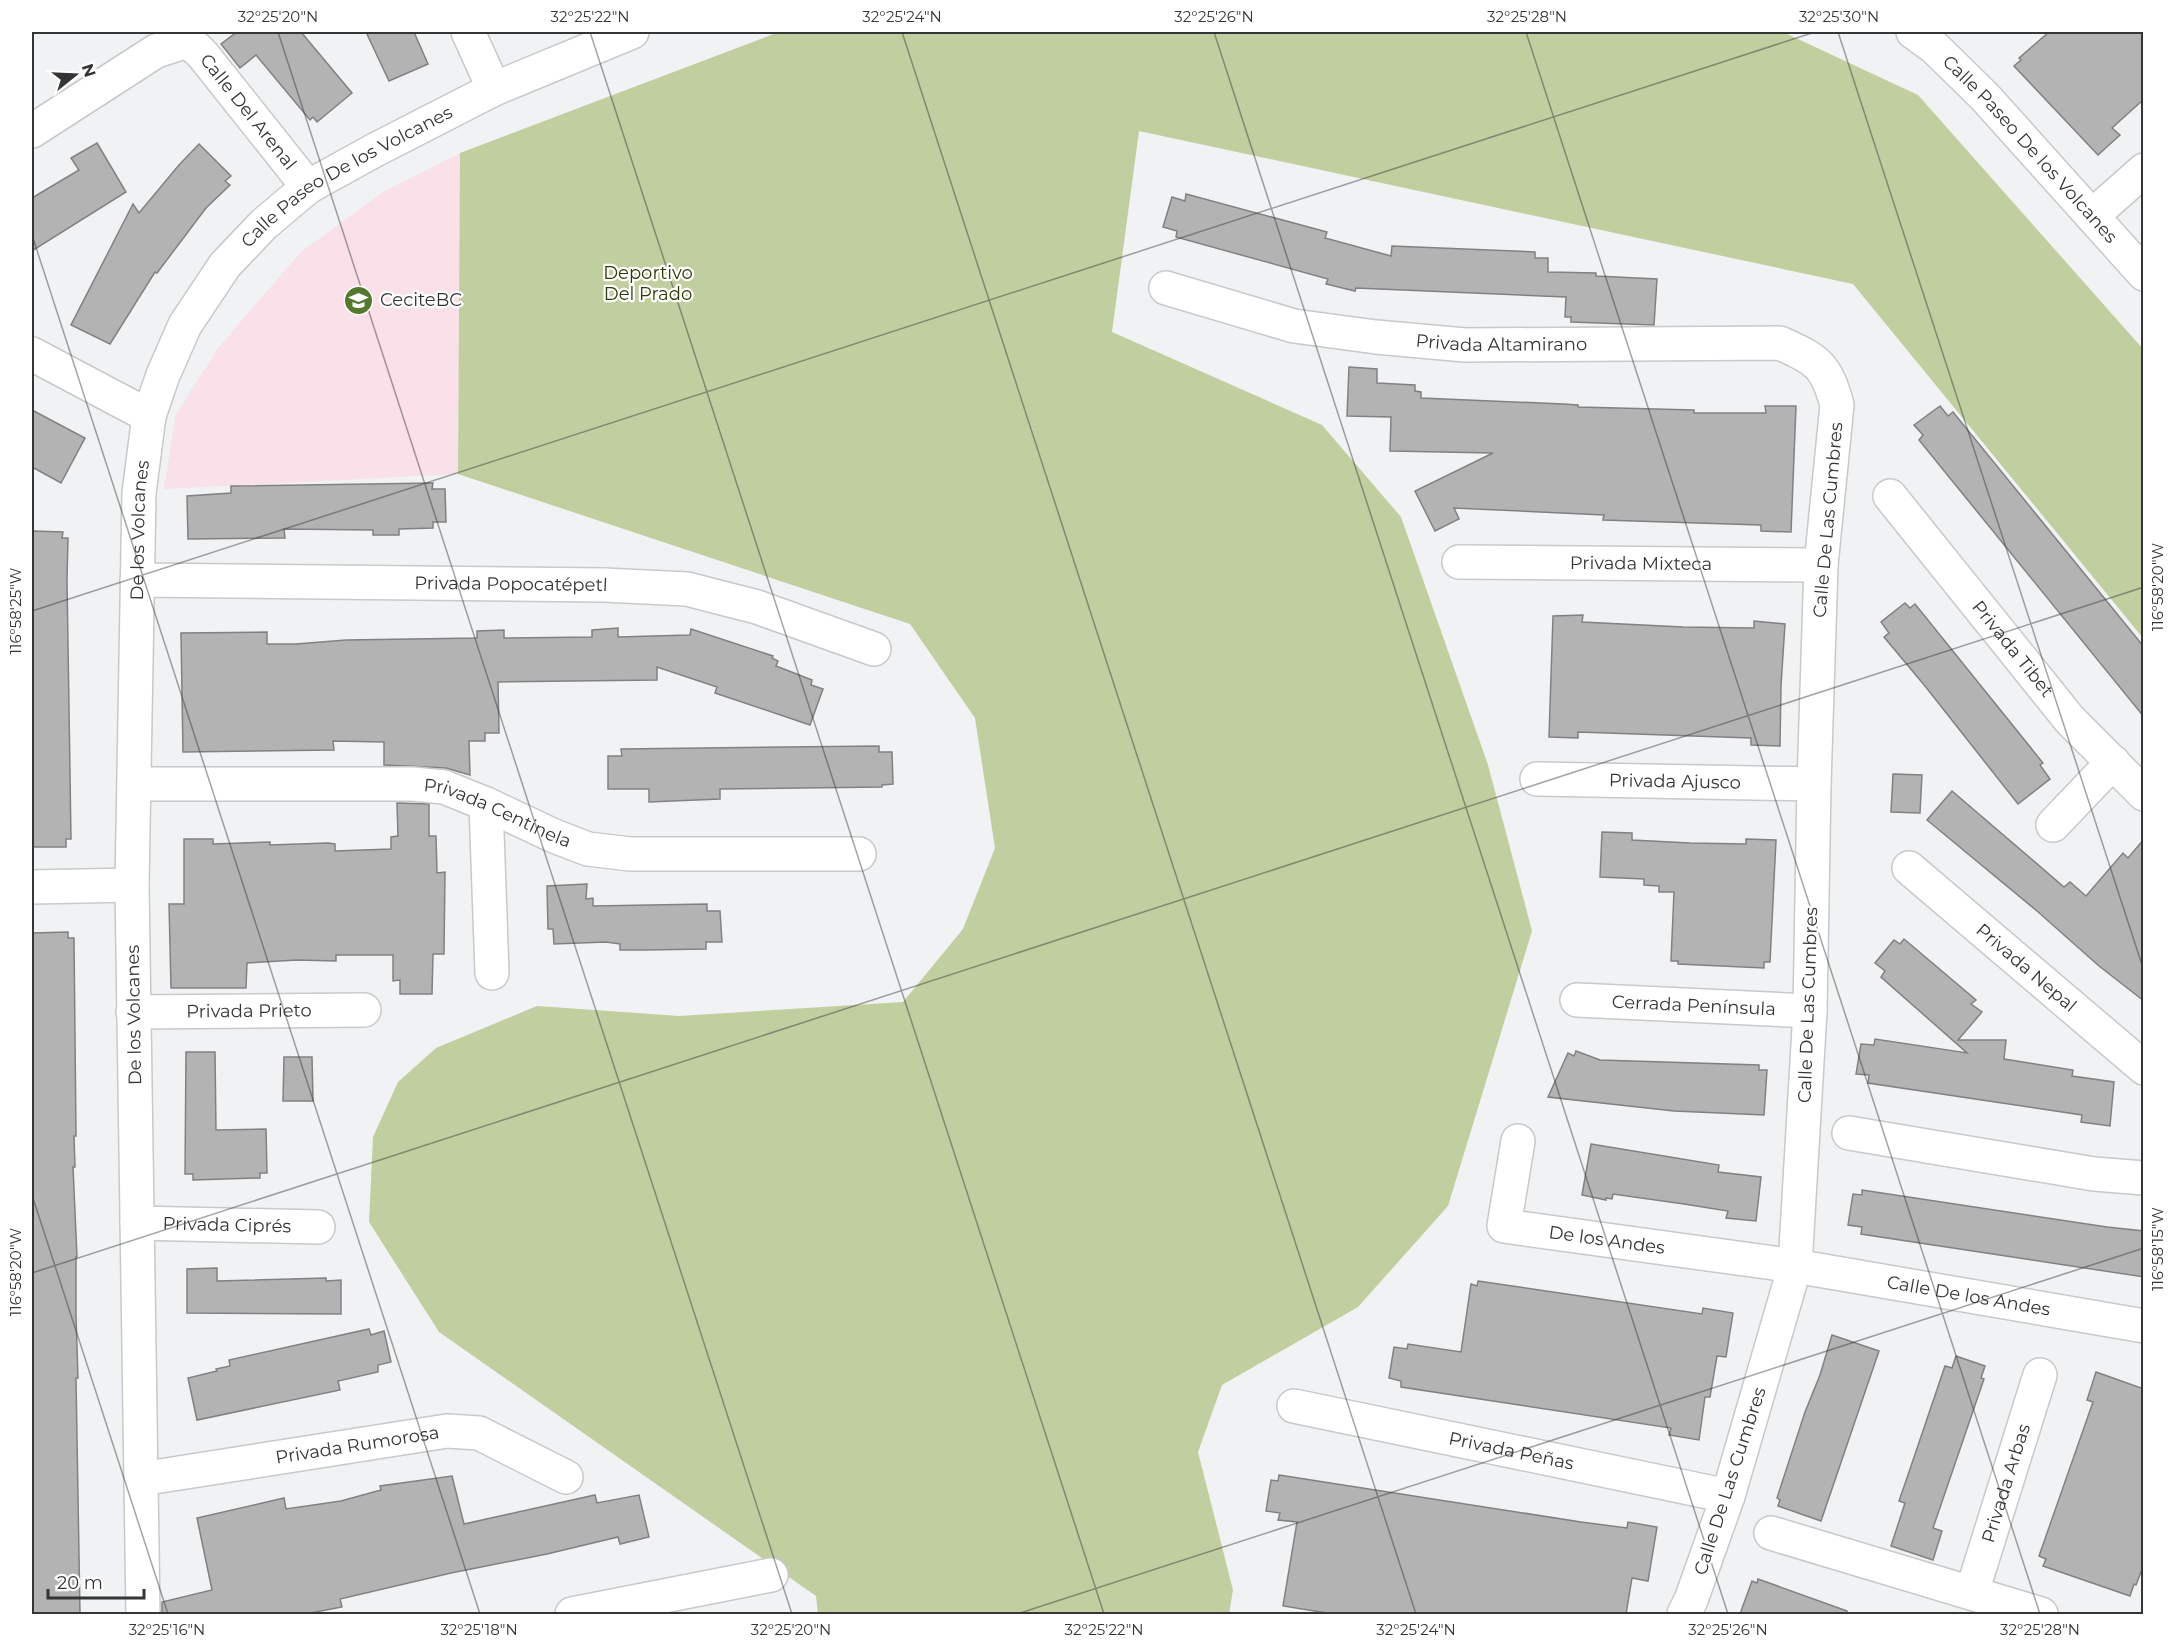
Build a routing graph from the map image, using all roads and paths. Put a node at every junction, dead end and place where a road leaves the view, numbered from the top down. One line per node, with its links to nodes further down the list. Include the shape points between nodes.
1 (468, 32): 5 (street)
2 (632, 32): 5 (street, Calle Paseo De los Volcanes)
3 (1933, 37): 9 (street, Calle Paseo De los Volcanes)
4 (161, 42): 6 (street); 8 (street, Calle Del Arenal, via 195,47)
5 (494, 89): 8 (street, Calle Paseo De los Volcanes)
6 (32, 131)
7 (2144, 170): 9 (street)
8 (308, 187): 14 (street, Calle Paseo De los Volcanes, via 264,224 225,265 185,325)
9 (2092, 216): 10 (street, Calle Paseo De los Volcanes)
10 (2144, 274)
11 (1166, 288): 13 (street, Privada Altamirano, via 1294,326 1465,345 1780,343 1812,358)
12 (32, 354): 14 (street)
13 (1830, 380): 17 (street, Calle De Las Cumbres, via 1837,405)
14 (148, 416): 18 (street, De los Volcanes, via 139,493)
15 (1890, 496): 20 (street, Privada Tibet, via 2070,720)
16 (1459, 562): 17 (street, Privada Mixteca)
17 (1821, 565): 23 (street, Calle De Las Cumbres)
18 (136, 580): 19 (street, Privada Popocatépetl, via 687,589 757,607); 22 (street, De los Volcanes)
19 (874, 649)
20 (2113, 762): 24 (street, Privada Tibet); 26 (street)
21 (1537, 779): 23 (street, Privada Ajusco)
22 (134, 784): 25 (street, Privada Centinela, via 413,784 444,787); 29 (street, De los Volcanes)
23 (1814, 784): 34 (street, Calle De Las Cumbres)
24 (2144, 794)
25 (486, 804): 27 (street, Privada Centinela, via 554,836 609,852); 31 (street)
26 (2053, 825)
27 (859, 854)
28 (1909, 868): 36 (street, Privada Nepal)
29 (132, 885): 30 (street); 35 (street, De los Volcanes)
30 (32, 886)
31 (492, 973)
32 (1578, 1000): 34 (street, Cerrada Península)
33 (364, 1010): 35 (street, Privada Prieto)
34 (1810, 1011): 42 (street, Calle De Las Cumbres)
35 (133, 1012): 40 (street, De los Volcanes)
36 (2144, 1068)
37 (1849, 1132): 39 (street, via 2094,1174)
38 (1518, 1141): 42 (street, De los Andes, via 1504,1226)
39 (2144, 1178)
40 (136, 1223): 41 (street, Privada Ciprés); 47 (street, De los Volcanes)
41 (318, 1227)
42 (1795, 1266): 43 (street, Calle De los Andes); 48 (street, Calle De Las Cumbres)
43 (2144, 1326)
44 (2040, 1375): 51 (street, Privada Arbas)
45 (1294, 1406): 48 (street, Privada Peñas)
46 (566, 1477): 47 (street, Privada Rumorosa, via 479,1432 447,1431)
47 (141, 1479): 52 (street, De los Volcanes)
48 (1728, 1496): 54 (street, Calle De Las Cumbres)
49 (1771, 1533): 51 (street)
50 (771, 1575): 53 (street)
51 (1972, 1592): 55 (street)
52 (143, 1614)
53 (572, 1614)
54 (1684, 1614)
55 (2041, 1614)

